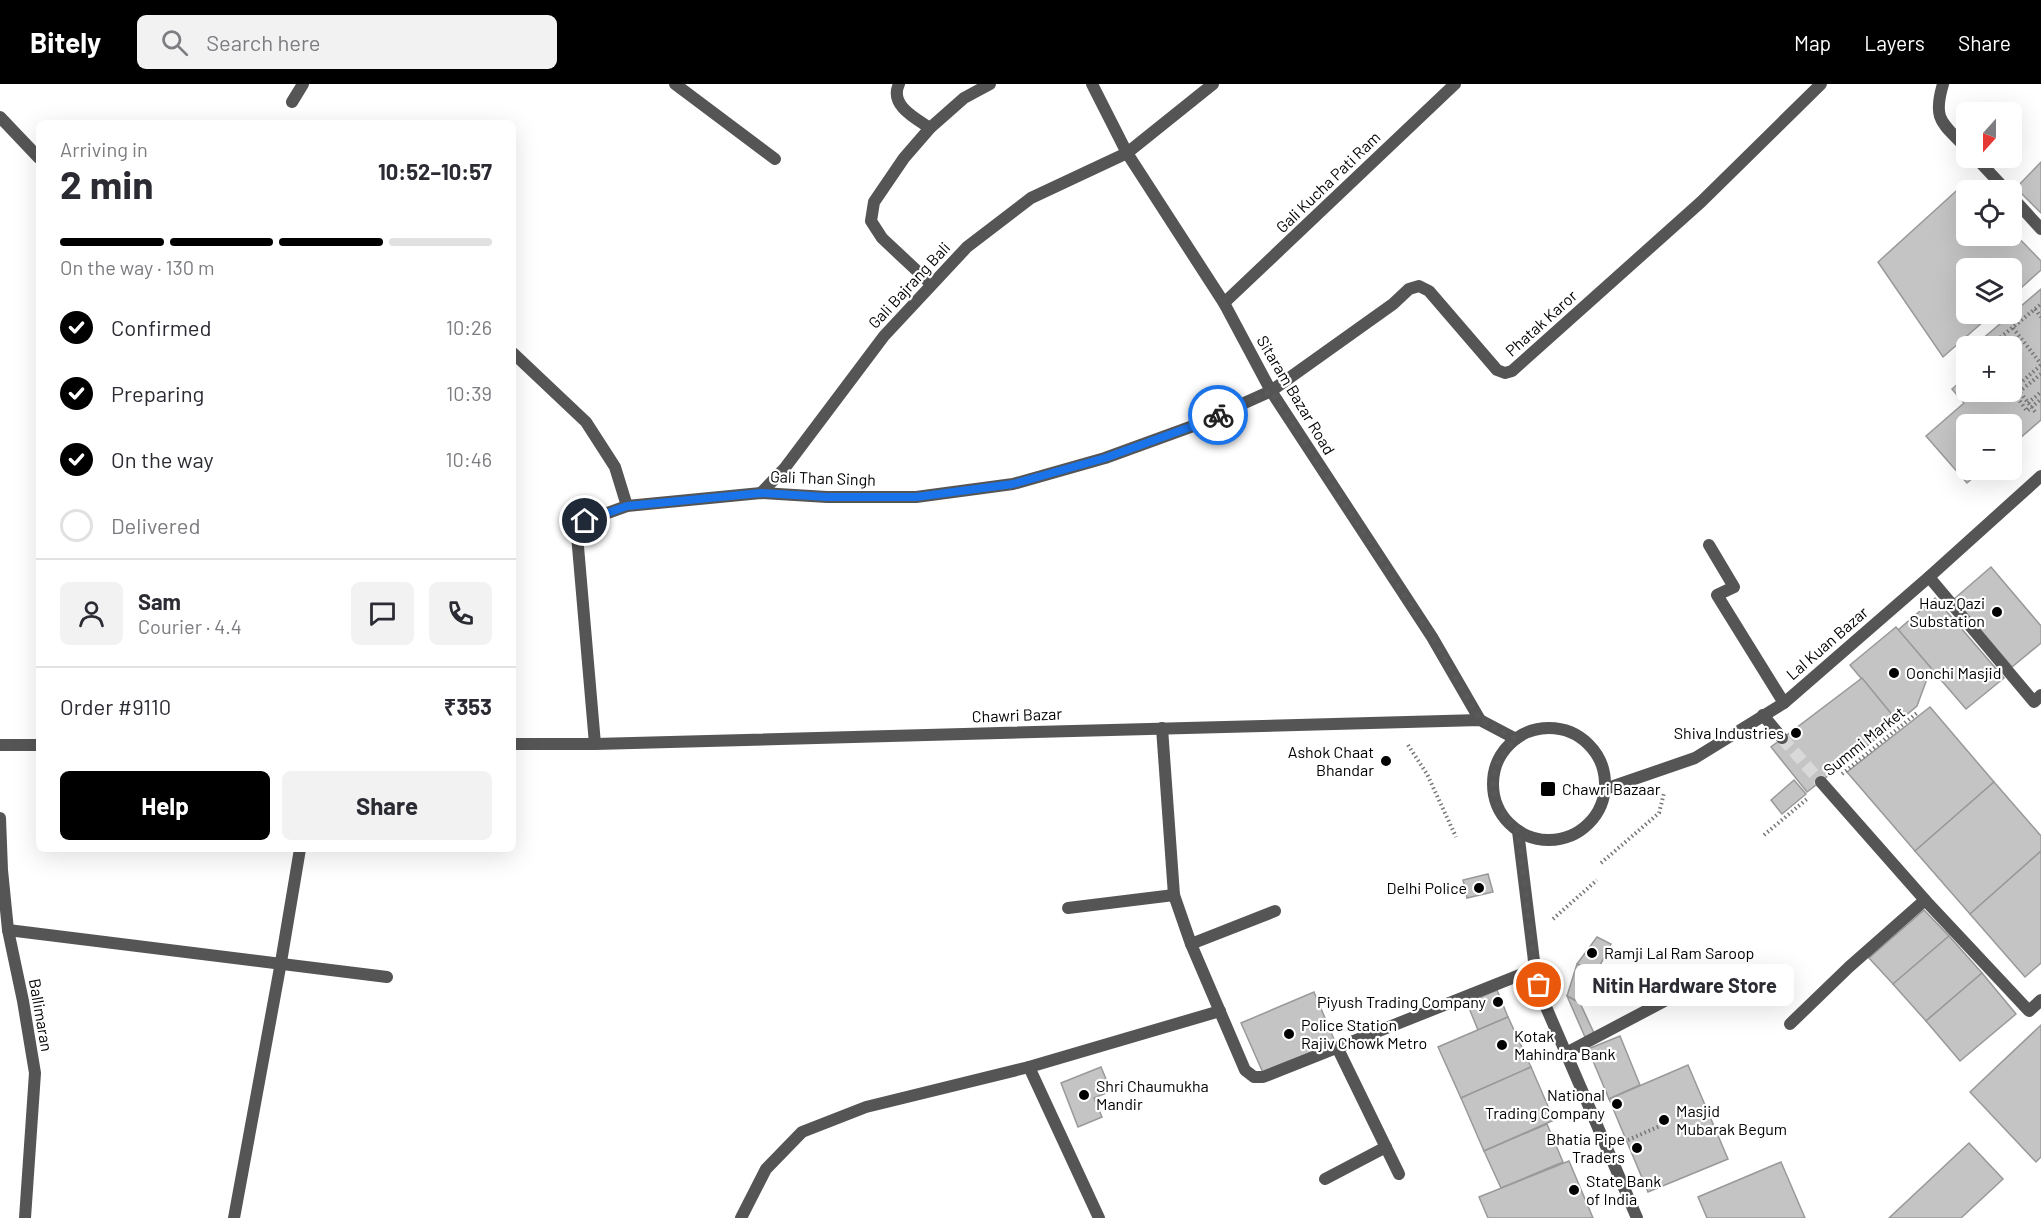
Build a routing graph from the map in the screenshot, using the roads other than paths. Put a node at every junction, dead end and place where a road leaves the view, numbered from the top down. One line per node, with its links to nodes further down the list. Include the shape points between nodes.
1 (303, 84): 10 (street)
2 (675, 84): 16 (street)
3 (899, 84): 12 (street, via 897,100 904,110)
4 (990, 84): 12 (street, via 964,98)
5 (1092, 84): 14 (street, Sitaram Bazar Road)
6 (1213, 84): 14 (street, Gali Bajrang Bali)
7 (1455, 84): 22 (street, Gali Kucha Pati Ram)
8 (1821, 84): 24 (street, Phatak Karor, via 1701,202 1512,371 1497,370 1429,291 1419,286 1409,289)
9 (1943, 84): 13 (street, via 1938,110 1942,123)
10 (292, 102)
11 (0, 117): 15 (street)
12 (930, 128): 21 (street, via 874,202 871,221 882,238)
13 (1956, 138)
14 (1127, 153): 21 (street, Gali Bajrang Bali, via 1031,198 967,247); 22 (street, Sitaram Bazar Road)
15 (36, 155)
16 (775, 159)
17 (1985, 168): 18 (street)
18 (1997, 180)
19 (2022, 208): 20 (street)
20 (2041, 229)
21 (931, 284): 26 (street, Gali Bajrang Bali, via 884,336 784,469)
22 (1224, 303): 24 (street, Sitaram Bazar Road)
23 (516, 356): 27 (street, via 586,422 615,467)
24 (1271, 391): 26 (street, Gali Than Singh, via 1193,426 1105,458 1013,484 916,497); 33 (street, Sitaram Bazar Road, via 1432,637)
25 (2041, 476): 29 (street, Lal Kuan Bazar)
26 (761, 493): 27 (street, Gali Than Singh)
27 (627, 506): 38 (street, Gali Than Singh, via 585,521 577,535)
28 (1709, 545): 31 (street, via 1734,586 1717,596)
29 (1929, 577): 30 (street, via 2034,702); 31 (street, Lal Kuan Bazar)
30 (2041, 695)
31 (1784, 703): 32 (street, Lal Kuan Bazar)
32 (1764, 715): 35 (street); 42 (street, Lal Kuan Bazar, via 1695,758)
33 (1480, 720): 34 (street, Chawri Bazar); 36 (street, Chawri Bazar)
34 (1162, 728): 38 (street, Chawri Bazar); 46 (street)
35 (1782, 738)
36 (1516, 739): 42 (street, via 1545,728 1564,730 1582,739 1596,753 1604,770); 44 (street, via 1503,753 1493,781 1495,800 1504,818)
37 (516, 744): 38 (street, Chawri Bazar)
38 (595, 744)
39 (0, 745): 40 (street)
40 (36, 745)
41 (1823, 785): 47 (street)
42 (1605, 789): 44 (street, via 1601,808 1590,824 1574,835 1555,840 1535,839)
43 (0, 818): 50 (street, Ballimaran)
44 (1518, 831): 53 (street)
45 (299, 852): 52 (street)
46 (1174, 895): 48 (street); 51 (street)
47 (1925, 900): 56 (street, via 2029,1011); 58 (street)
48 (1068, 908)
49 (1275, 911): 51 (street)
50 (8, 930): 52 (street); 65 (street, Ballimaran, via 35,1072)
51 (1191, 944): 57 (street)
52 (281, 962): 54 (street); 66 (street)
53 (1535, 969): 59 (street); 60 (street, via 1543,1000)
54 (387, 977)
55 (1674, 996): 60 (street)
56 (2041, 1000)
57 (1220, 1011): 59 (street, via 1245,1070 1254,1077 1263,1077); 61 (street)
58 (1790, 1024)
59 (1337, 1047): 62 (street)
60 (1566, 1053): 69 (street)
61 (1029, 1067): 67 (street, via 866,1107 802,1132 766,1168); 68 (street)
62 (1386, 1147): 63 (street); 64 (street)
63 (1399, 1174)
64 (1325, 1179)
65 (25, 1218)
66 (234, 1218)
67 (741, 1218)
68 (1099, 1218)
69 (1637, 1218)

